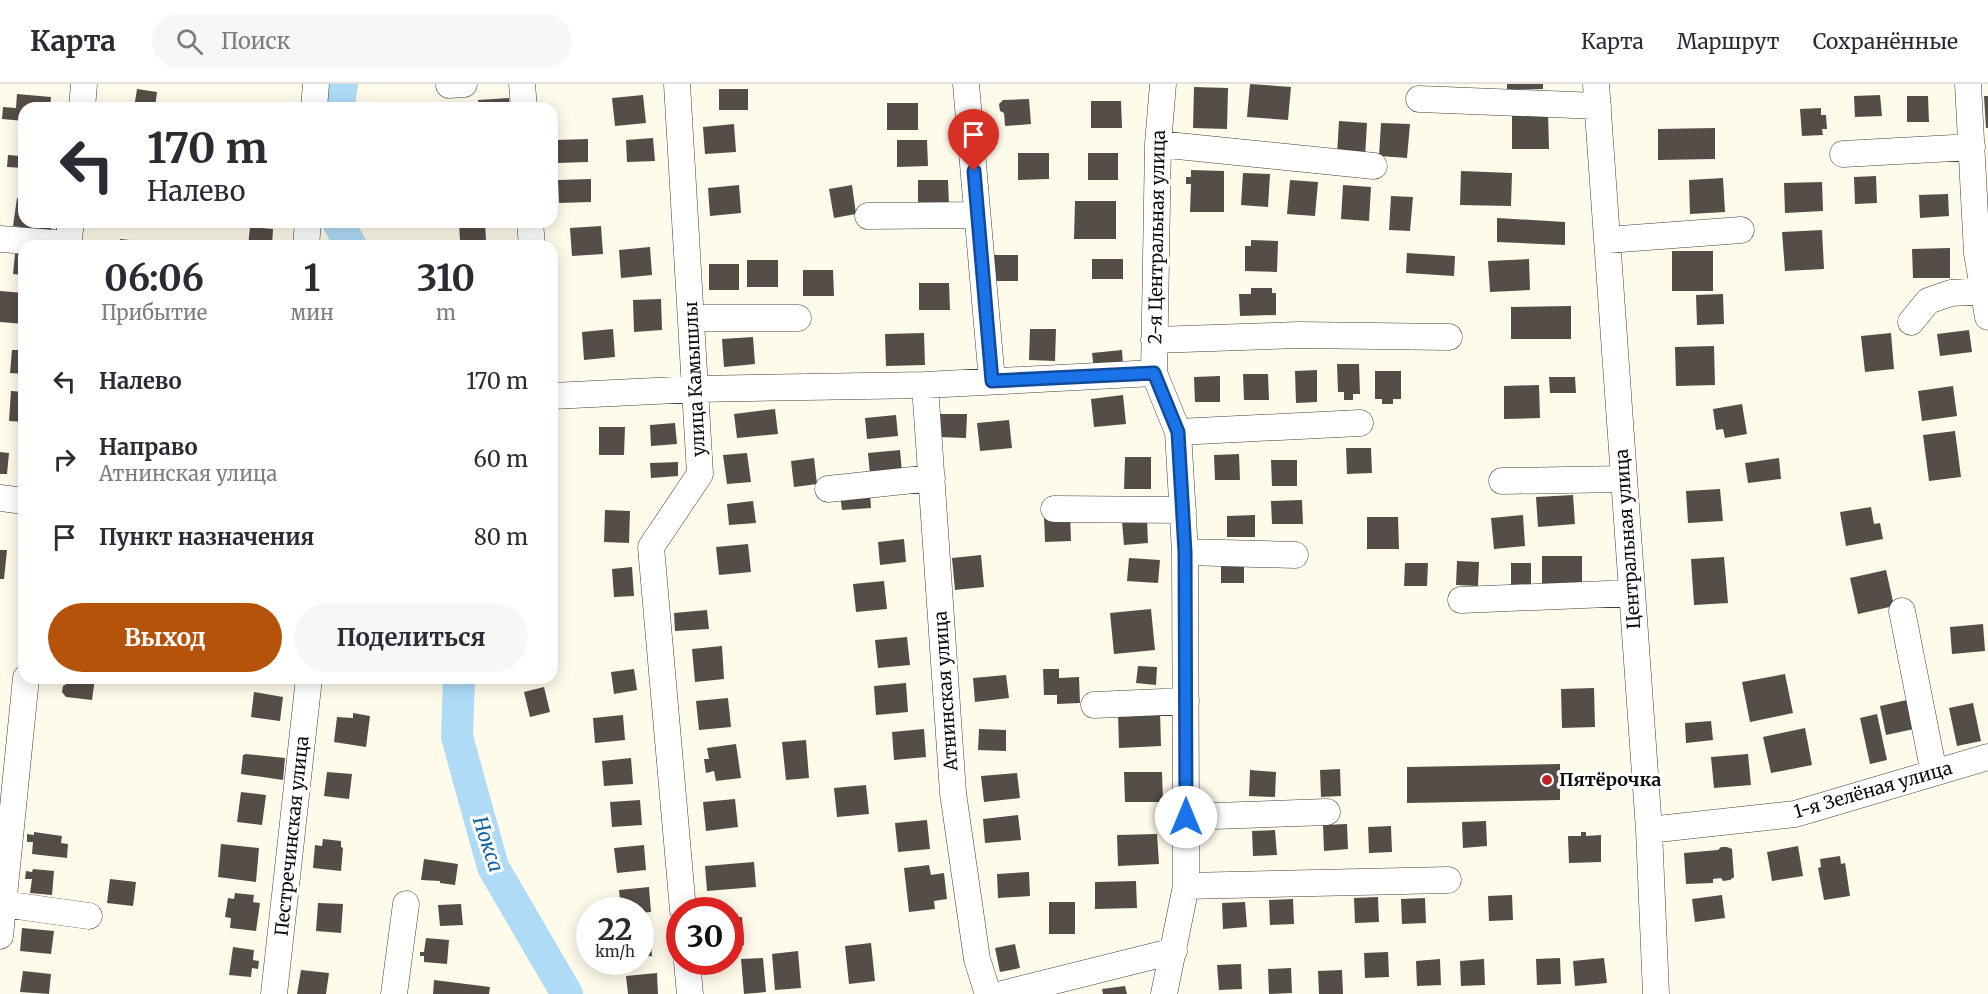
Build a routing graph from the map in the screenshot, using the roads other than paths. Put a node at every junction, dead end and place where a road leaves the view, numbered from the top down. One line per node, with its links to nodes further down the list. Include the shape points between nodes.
1 (84, 84): 12 (street)
2 (316, 84): 13 (street)
3 (464, 84): 9 (street)
4 (522, 84): 14 (street)
5 (677, 84): 27 (street, улица Камышлы)
6 (966, 84): 19 (street)
7 (1163, 84): 15 (street, 2-я Центральная улица)
8 (1968, 84): 16 (street)
9 (449, 85)
10 (1597, 95): 11 (street); 24 (street, Центральная улица)
11 (1419, 99)
12 (82, 102)
13 (315, 102)
14 (524, 102)
15 (1158, 144): 18 (street); 31 (street, 2-я Центральная улица)
16 (1972, 147): 17 (street); 25 (street, via 1977,253)
17 (1842, 154)
18 (1374, 166)
19 (977, 215): 20 (street); 33 (street)
20 (868, 216)
21 (1742, 230): 24 (street)
22 (69, 237): 23 (street)
23 (0, 239)
24 (1607, 240): 40 (street, Центральная улица)
25 (1984, 291): 26 (street); 29 (street, via 1951,293 1928,301)
26 (1988, 316)
27 (692, 318): 28 (street); 35 (street, улица Камышлы)
28 (798, 318)
29 (1911, 322)
30 (1449, 337): 31 (street, via 1299,335)
31 (1154, 340): 32 (street, 2-я Центральная улица)
32 (1154, 373): 33 (street); 38 (street, 2-я Центральная улица)
33 (992, 381): 34 (street)
34 (925, 385): 35 (street); 39 (street, Атнинская улица)
35 (696, 389): 36 (street); 66 (street, улица Камышлы, via 700,474 651,547)
36 (558, 396)
37 (1360, 423): 38 (street)
38 (1178, 432): 48 (street, 2-я Центральная улица)
39 (932, 478): 43 (street); 76 (street, Атнинская улица, via 953,793 977,959)
40 (1624, 479): 41 (street); 51 (street, Центральная улица)
41 (1502, 481)
42 (0, 488): 44 (street)
43 (828, 489)
44 (18, 490)
45 (0, 498): 46 (street)
46 (18, 500)
47 (1054, 509): 48 (street)
48 (1183, 510): 49 (street, 2-я Центральная улица)
49 (1185, 552): 50 (street); 57 (street, 2-я Центральная улица)
50 (1295, 555)
51 (1632, 593): 52 (street); 63 (street, Центральная улица)
52 (1461, 600)
53 (1902, 611): 60 (street)
54 (1927, 650): 60 (street)
55 (25, 684): 67 (street)
56 (308, 684): 73 (street, Пестречинская улица)
57 (1186, 701): 58 (street); 62 (street, 2-я Центральная улица)
58 (1094, 705)
59 (1988, 757): 60 (street, 1-я Зелёная улица)
60 (1940, 771): 63 (street, 1-я Зелёная улица, via 1795,814)
61 (1327, 812): 62 (street)
62 (1186, 817): 65 (street, 2-я Центральная улица)
63 (1649, 830): 79 (street, Центральная улица)
64 (1448, 880): 65 (street)
65 (1186, 886): 71 (street, 2-я Центральная улица)
66 (682, 897)
67 (3, 904): 69 (street); 70 (street)
68 (406, 904): 74 (street)
69 (89, 916)
70 (0, 936)
71 (1174, 951): 77 (street); 78 (street, 2-я Центральная улица)
72 (688, 975): 75 (street)
73 (274, 994)
74 (394, 994)
75 (690, 994)
76 (988, 994)
77 (1002, 994)
78 (1164, 994)
79 (1656, 994)

